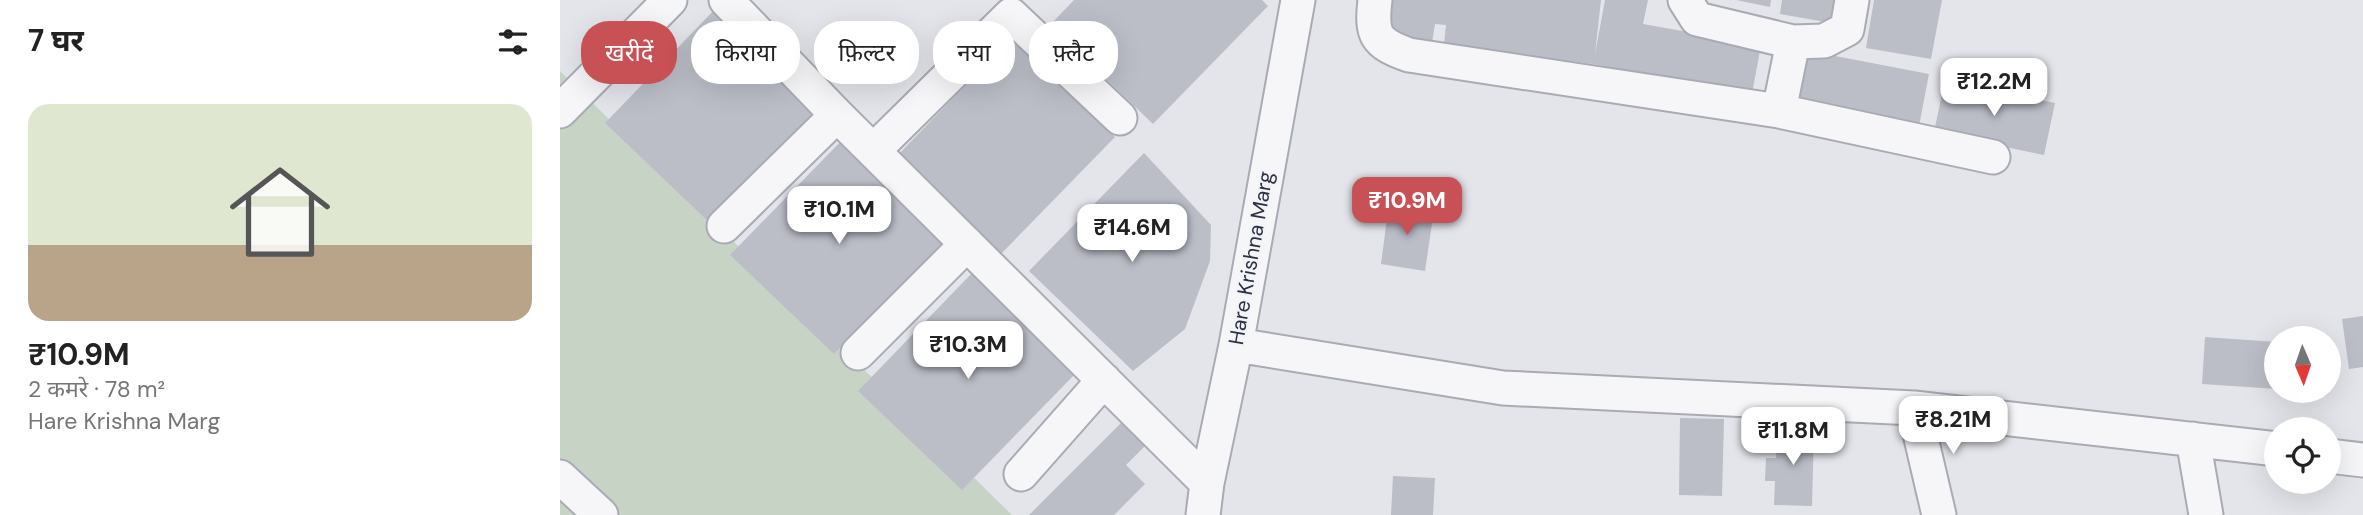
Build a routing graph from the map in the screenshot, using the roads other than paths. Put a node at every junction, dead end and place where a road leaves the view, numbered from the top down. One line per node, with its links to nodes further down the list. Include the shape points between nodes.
1 (670, 0): 9 (street)
2 (726, 0): 11 (street)
3 (1375, 0): 10 (street, via 1372,26 1386,47 1409,55)
4 (1685, 0): 8 (street, via 1696,19)
5 (1852, 0): 8 (street, via 1847,29 1824,41)
6 (1296, 2): 17 (street, Hare Krishna Marg)
7 (1019, 8): 12 (street); 13 (street)
8 (1793, 42): 10 (street)
9 (560, 111)
10 (1779, 111): 14 (street)
11 (837, 115): 13 (street); 15 (street)
12 (1120, 118)
13 (873, 151): 16 (street)
14 (1993, 158)
15 (724, 226)
16 (967, 244): 18 (street); 19 (street)
17 (1236, 345): 20 (street, via 1503,388); 27 (street, Hare Krishna Marg)
18 (858, 353)
19 (1104, 380): 25 (street); 27 (street)
20 (1914, 408): 21 (street); 30 (street)
21 (2193, 439): 22 (street); 31 (street)
22 (2264, 447)
23 (2341, 457): 24 (street)
24 (2363, 460)
25 (1021, 474)
26 (560, 477): 28 (street)
27 (1207, 482): 29 (street, Hare Krishna Marg)
28 (601, 515)
29 (1203, 515)
30 (1939, 515)
31 (2206, 515)

